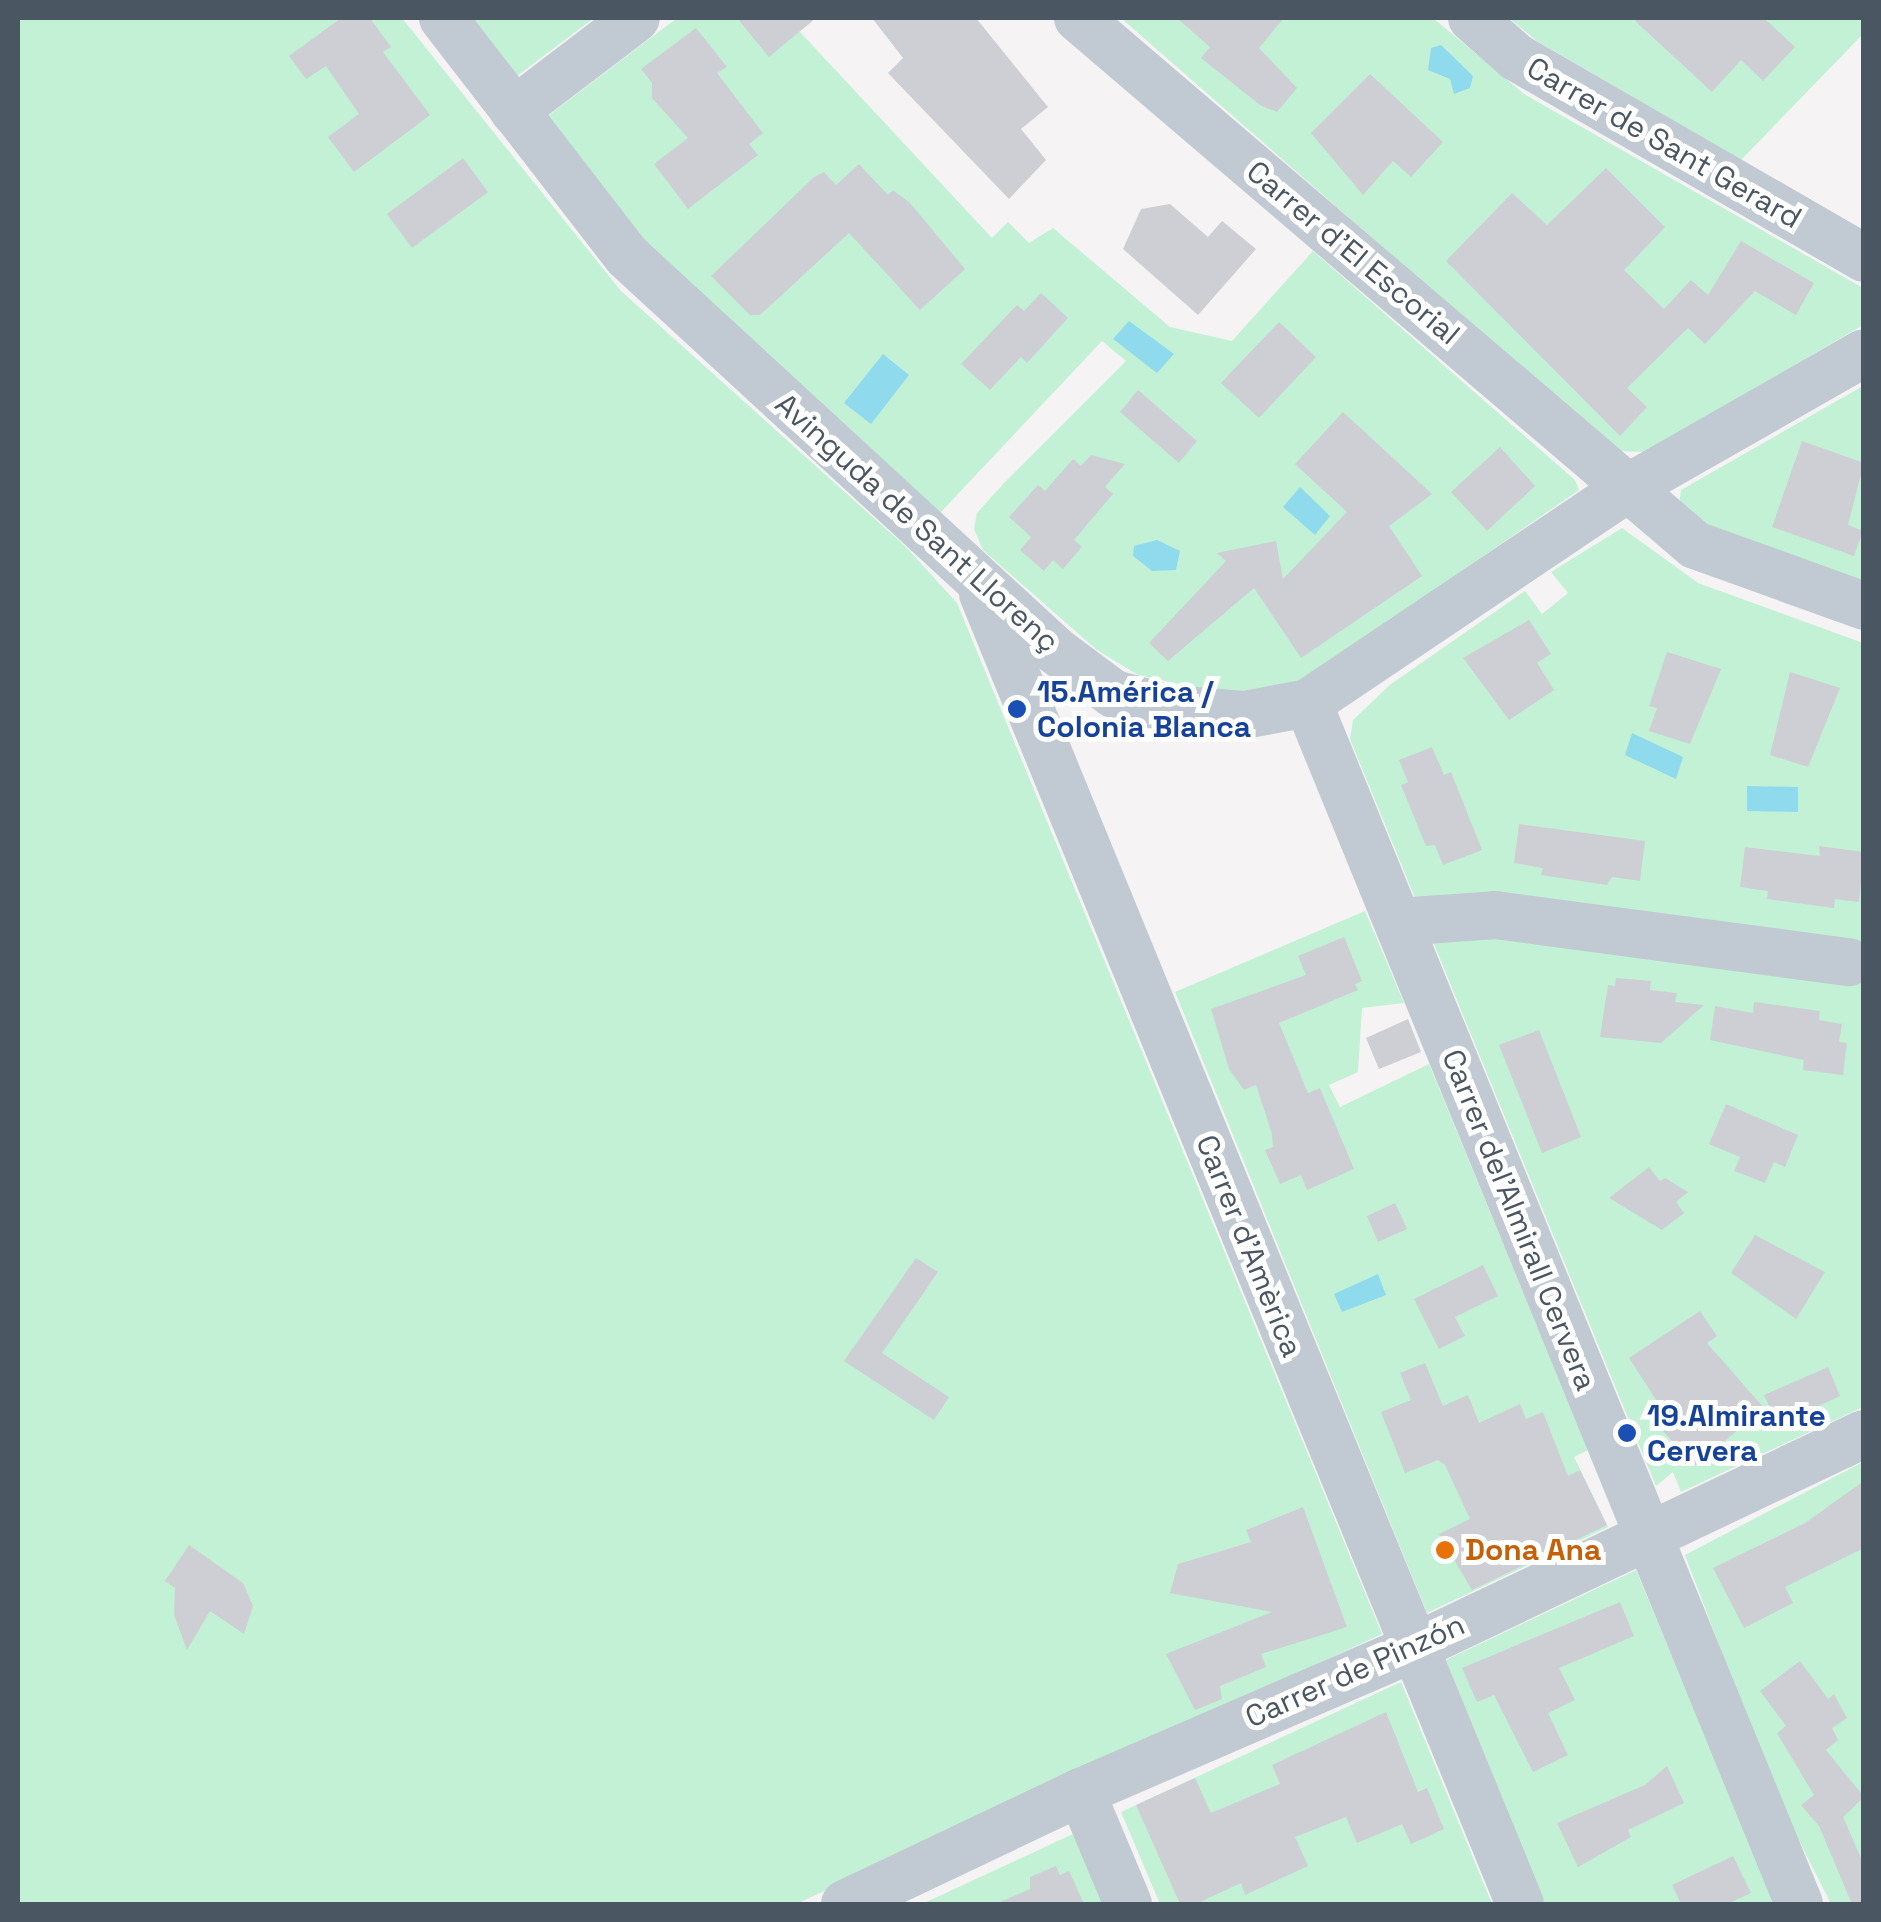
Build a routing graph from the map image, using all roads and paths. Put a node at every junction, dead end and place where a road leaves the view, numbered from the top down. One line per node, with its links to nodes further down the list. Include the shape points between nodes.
1 (444, 18): 5 (street, Avinguda de Sant Llorenç)
2 (636, 18): 5 (street)
3 (1078, 18): 8 (street, Carrer d'El Escorial)
4 (1472, 18): 6 (street, Carrer de Sant Gerard, via 1516,57)
5 (514, 111): 9 (street, Avinguda de Sant Llorenç, via 628,256)
6 (1864, 258)
7 (1864, 352): 8 (street, Avinguda de Sant Llorenç)
8 (1631, 486): 10 (street, Carrer d'El Escorial, via 1695,545); 11 (street, Avinguda de Sant Llorenç)
9 (980, 587): 11 (street, Avinguda de Sant Llorenç, via 1114,694 1170,709 1244,715); 16 (street, Carrer d'Amèrica)
10 (1864, 606)
11 (1308, 703): 12 (street, Carrer del'Almirall Cervera)
12 (1398, 922): 13 (street, via 1495,914); 15 (street, Carrer del'Almirall Cervera)
13 (1849, 962)
14 (1864, 1434): 15 (street, Carrer de Pinzón)
15 (1648, 1534): 16 (street, Carrer de Pinzón); 21 (street, Carrer del'Almirall Cervera)
16 (1413, 1648): 17 (street, Carrer de Pinzón); 20 (street, Carrer d'Amèrica)
17 (1081, 1792): 18 (street, Carrer de Pinzón); 19 (street)
18 (845, 1904)
19 (1128, 1904)
20 (1520, 1904)
21 (1799, 1904)

